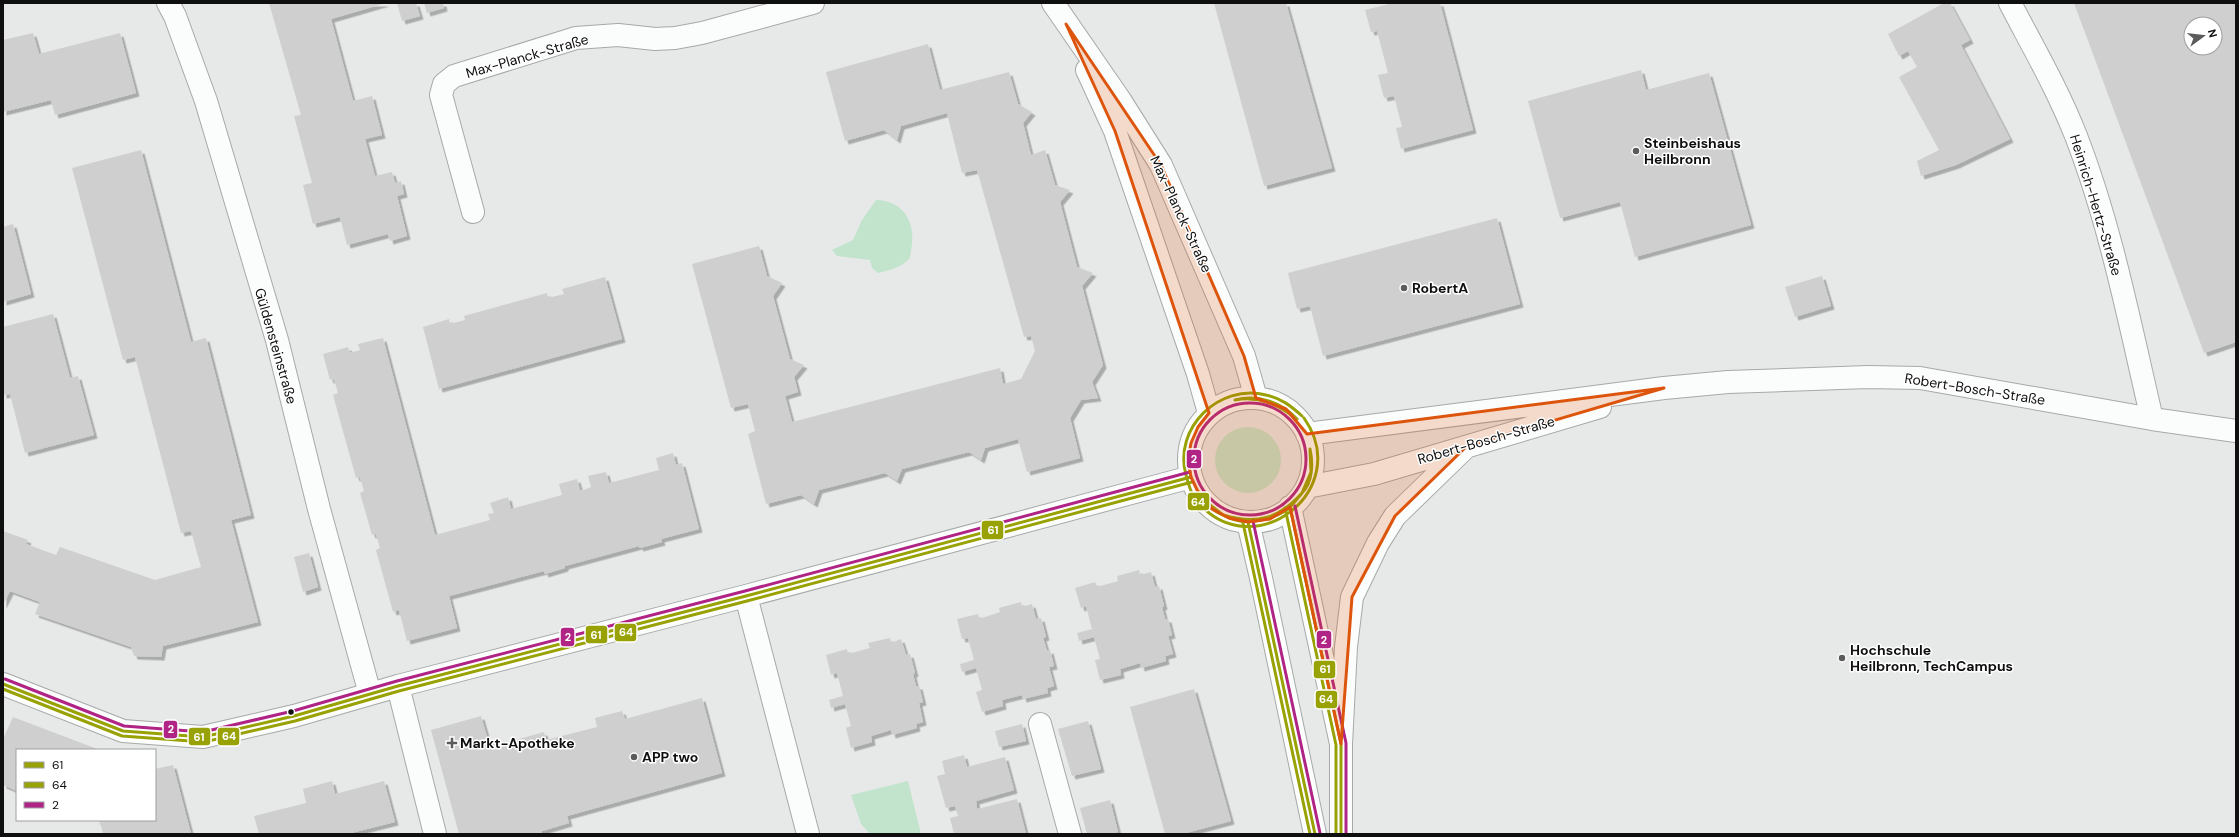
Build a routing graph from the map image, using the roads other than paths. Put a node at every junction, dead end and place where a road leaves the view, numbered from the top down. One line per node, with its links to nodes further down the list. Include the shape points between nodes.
1 (168, 3): 21 (street, Güldensteinstraße, via 206,101 277,340 319,509)
2 (813, 3): 6 (street, Max-Planck-Straße, via 675,38 655,39 618,35 576,38 454,76 444,84 441,95)
3 (1053, 3): 5 (street, Max-Planck-Straße)
4 (2010, 3): 10 (street, Heinrich-Hertz-Straße, via 2061,100 2076,137 2107,236)
5 (1066, 24): 8 (street, Max-Planck-Straße, via 1120,100 1161,165 1244,356); 9 (street, Max-Planck-Straße, via 1115,131)
6 (473, 212)
7 (1664, 388): 10 (street, Robert-Bosch-Straße, via 1802,378 1920,378); 12 (street, Robert-Bosch-Straße); 13 (street, Robert-Bosch-Straße)
8 (1256, 398): 9 (street, via 1239,399 1223,404); 12 (street, via 1272,401 1286,409 1299,420)
9 (1209, 413): 14 (street, via 1198,427 1191,443 1188,460)
10 (2152, 419): 11 (street, Robert-Bosch-Straße)
11 (2236, 431)
12 (1307, 434): 15 (street, via 1312,452 1312,470)
13 (1467, 446): 15 (street, Robert-Bosch-Straße, via 1374,474); 23 (street, via 1395,516 1378,543 1352,597 1346,647)
14 (1191, 477): 17 (street, via 1199,494 1212,509 1229,518); 18 (street)
15 (1307, 487): 16 (street)
16 (1290, 508): 17 (street, via 1270,518); 23 (street)
17 (1248, 522): 27 (street)
18 (746, 596): 20 (street); 25 (street)
19 (3, 684): 21 (street, via 123,731 203,736 294,716)
20 (398, 686): 21 (street); 24 (street)
21 (370, 694)
22 (1040, 724): 26 (street)
23 (1341, 744): 28 (street)
24 (435, 834)
25 (808, 834)
26 (1070, 834)
27 (1315, 834)
28 (1341, 834)

